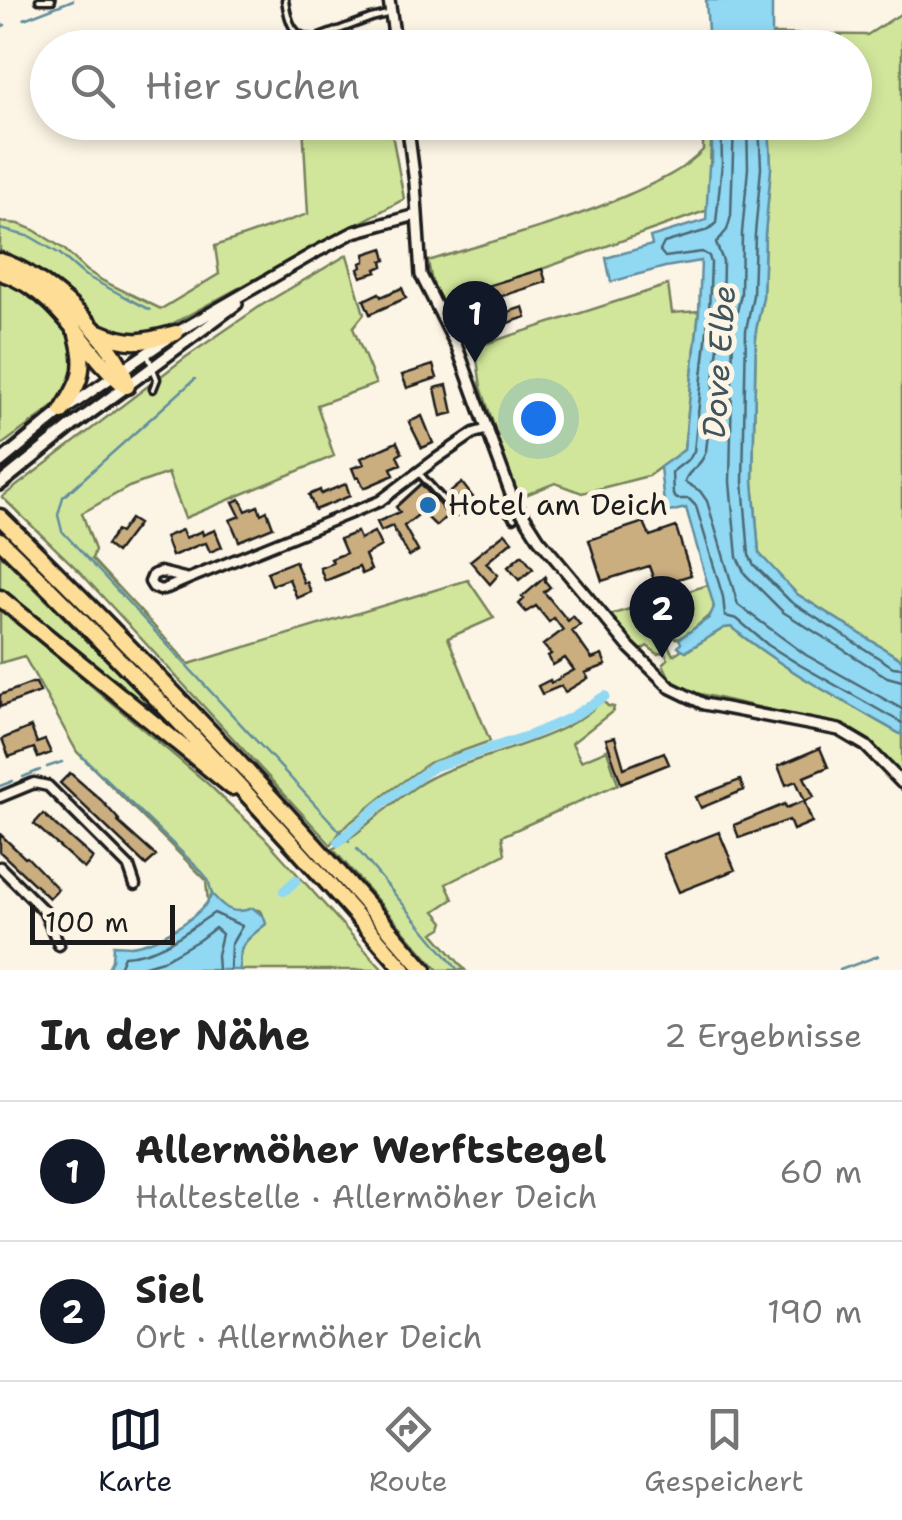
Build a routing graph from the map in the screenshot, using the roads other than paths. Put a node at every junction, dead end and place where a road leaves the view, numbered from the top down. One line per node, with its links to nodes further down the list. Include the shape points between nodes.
1 (40, 0): 2 (lane)
2 (52, 0)
3 (285, 0): 6 (lane)
4 (389, 0): 5 (street)
5 (391, 13): 7 (lane); 8 (street)
6 (294, 30)
7 (337, 30)
8 (393, 30)
9 (409, 140): 10 (street)
10 (416, 215): 13 (street, via 354,232); 17 (street, via 421,276)
11 (0, 261): 16 (highway, via 42,281)
12 (0, 272): 15 (highway, via 40,293)
13 (260, 286): 18 (street); 20 (street)
14 (466, 325): 17 (lane)
15 (75, 330): 21 (highway); 24 (highway, via 82,366)
16 (94, 330): 19 (highway); 21 (highway)
17 (450, 332): 25 (street)
18 (176, 333): 19 (highway)
19 (143, 343): 20 (lane); 21 (street)
20 (154, 366): 22 (street); 23 (lane)
21 (118, 372): 22 (highway); 24 (street)
22 (126, 386): 28 (main road)
23 (153, 389)
24 (62, 411): 26 (main road)
25 (488, 428): 27 (street); 36 (street, via 512,497 539,539 662,682 704,704 839,730 866,746)
26 (0, 462)
27 (418, 472): 30 (lane); 34 (street, via 380,501)
28 (4, 481)
29 (490, 505): 32 (lane, via 498,502)
30 (455, 512)
31 (0, 517): 39 (highway, via 97,614)
32 (514, 519)
33 (0, 540): 38 (highway)
34 (188, 579)
35 (0, 598): 38 (highway)
36 (902, 783)
37 (0, 796): 42 (street, via 44,784 130,867)
38 (263, 811): 39 (highway)
39 (307, 848): 41 (highway)
40 (0, 867): 43 (street, via 44,911)
41 (328, 871): 44 (highway); 45 (highway)
42 (135, 884)
43 (60, 946)
44 (404, 970)
45 (424, 970)

